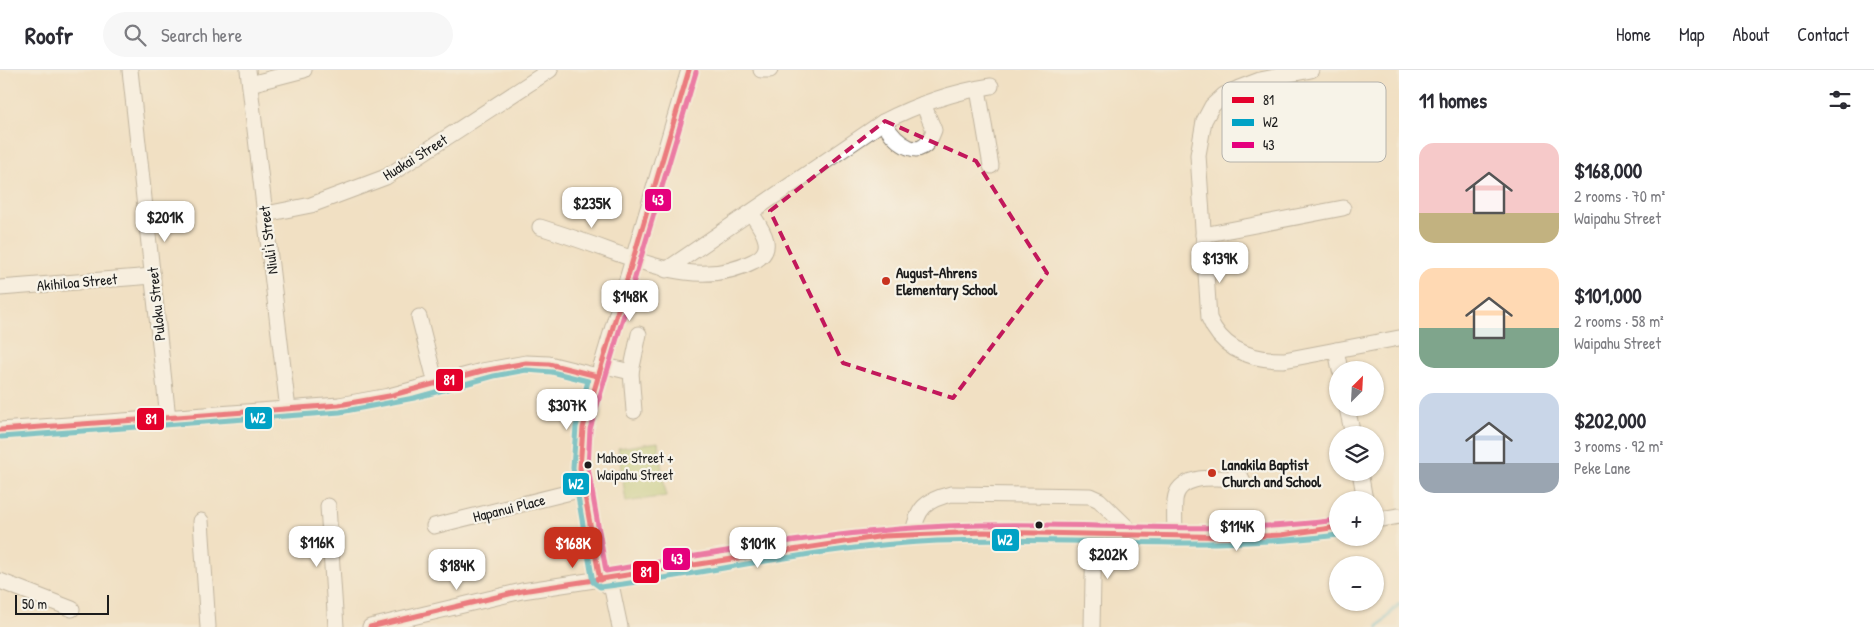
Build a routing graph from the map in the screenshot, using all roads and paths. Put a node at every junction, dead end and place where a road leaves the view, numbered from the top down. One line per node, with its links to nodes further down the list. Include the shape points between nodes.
1 (130, 70): 21 (street, Puloku Street)
2 (304, 70): 8 (street)
3 (550, 70): 16 (street, Huakai Street, via 386,177 311,205)
4 (689, 70): 19 (street)
5 (761, 70): 6 (street)
6 (770, 70)
7 (1311, 70): 9 (street)
8 (249, 77): 16 (street, Niuli'i Street)
9 (1255, 82)
10 (1222, 97): 18 (street, via 1212,106 1204,121 1198,155)
11 (923, 104): 12 (street); 12 (street, via 934,130 925,145 907,148 893,137); 13 (street, via 985,88)
12 (883, 122): 15 (street)
13 (990, 166)
14 (1343, 208): 18 (street)
15 (751, 213): 20 (street); 20 (street, via 767,238 759,258 745,266 713,272 689,274)
16 (266, 214): 31 (street, Niuli'i Street)
17 (540, 227): 19 (street)
18 (1203, 234): 26 (street, via 1209,318 1225,343 1248,356 1265,360 1284,360)
19 (633, 259): 20 (street); 28 (street)
20 (666, 270)
21 (153, 276): 22 (street, Akihiloa Street); 33 (street, Puloku Street)
22 (0, 288)
23 (419, 317): 30 (street)
24 (639, 334): 29 (street)
25 (1399, 338): 26 (street)
26 (1336, 350): 27 (street)
27 (1338, 361)
28 (599, 371): 29 (street); 30 (street, via 526,363); 36 (street, via 580,446)
29 (631, 372): 32 (street)
30 (436, 384): 31 (street, via 381,398)
31 (288, 410): 33 (street)
32 (634, 411)
33 (168, 418): 34 (street)
34 (0, 430)
35 (1242, 478): 46 (street, via 1194,479 1181,487 1175,500)
36 (583, 489): 41 (street, Hapanui Place); 48 (street)
37 (328, 506): 51 (street)
38 (1399, 516): 39 (street)
39 (1384, 518)
40 (201, 521): 50 (street)
41 (434, 526)
42 (1329, 528): 46 (street, via 1280,535)
43 (1094, 532): 44 (street); 45 (street); 54 (street)
44 (913, 534): 45 (street, via 916,518 923,507 934,498 961,494 1090,496 1099,500); 48 (street, via 828,543)
45 (1134, 534): 46 (street)
46 (1175, 536)
47 (0, 580): 49 (street)
48 (600, 580): 52 (street, via 503,595); 53 (street, via 612,589)
49 (72, 609)
50 (208, 627)
51 (336, 627)
52 (370, 627)
53 (620, 627)
54 (1092, 627)

